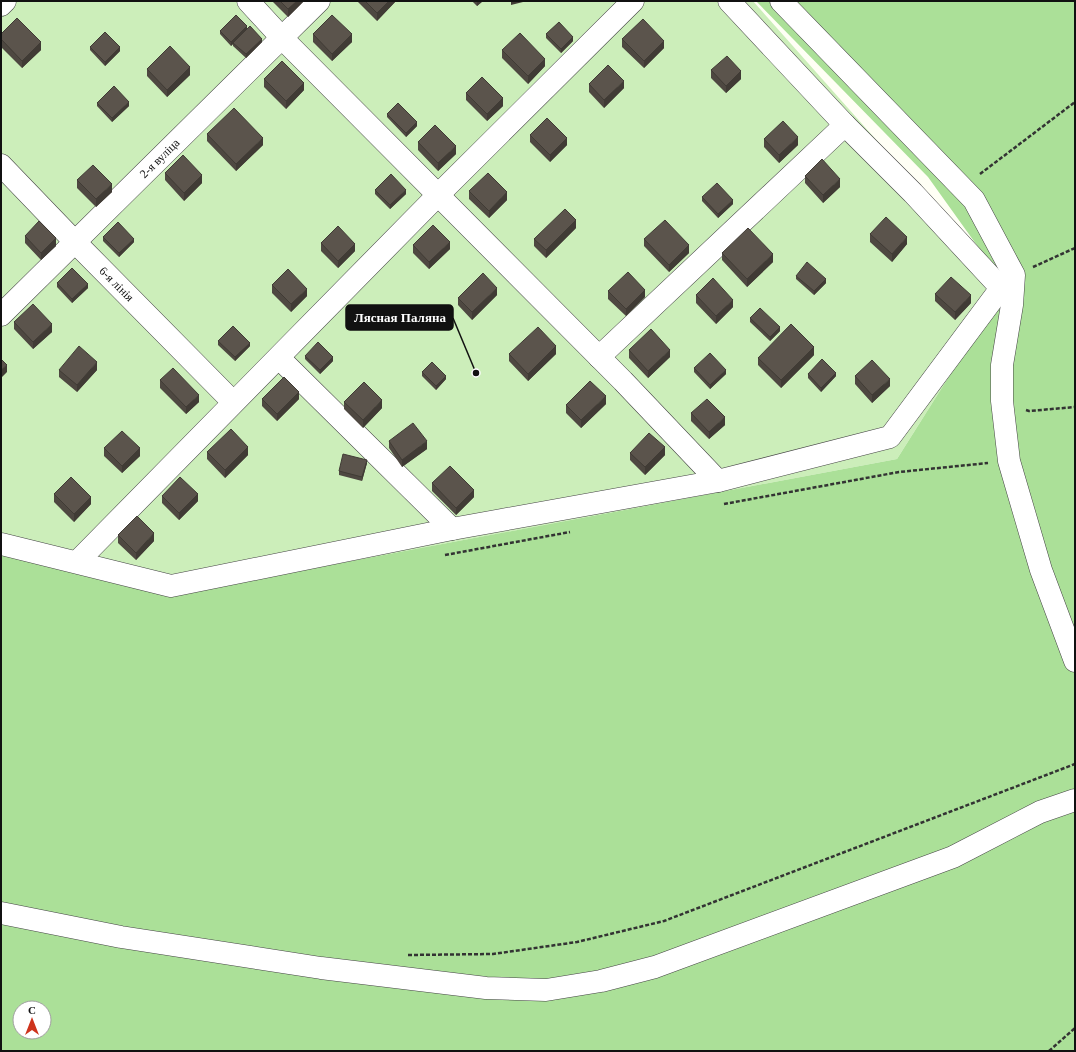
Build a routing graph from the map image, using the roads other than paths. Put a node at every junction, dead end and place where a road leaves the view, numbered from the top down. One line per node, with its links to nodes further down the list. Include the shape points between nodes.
1 (4, 1): 7 (street)
2 (248, 1): 8 (street)
3 (319, 1): 8 (street, 2-я вуліца)
4 (633, 1): 11 (street)
5 (728, 1): 9 (street)
6 (781, 1): 21 (street, via 974,200 1014,275 1002,365 1002,401 1009,460 1041,570)
7 (1, 4)
8 (282, 38): 11 (street); 12 (street, 2-я вуліца)
9 (845, 125): 14 (street); 17 (street, via 913,193 1001,288 890,437)
10 (1, 165): 12 (street, 6-я лінія)
11 (438, 195): 14 (street); 15 (street)
12 (76, 243): 13 (street, 2-я вуліца); 16 (street, 6-я лінія)
13 (1, 315)
14 (599, 357): 17 (street)
15 (279, 358): 16 (street); 18 (street)
16 (233, 402): 20 (street)
17 (718, 481): 18 (street)
18 (452, 529): 20 (street, via 171,586)
19 (1, 544): 20 (street)
20 (77, 562)
21 (1075, 661)
22 (1075, 800): 23 (street, via 1040,812 953,857 655,967 601,981 546,990 486,988 321,968 121,937)
23 (1, 913)

